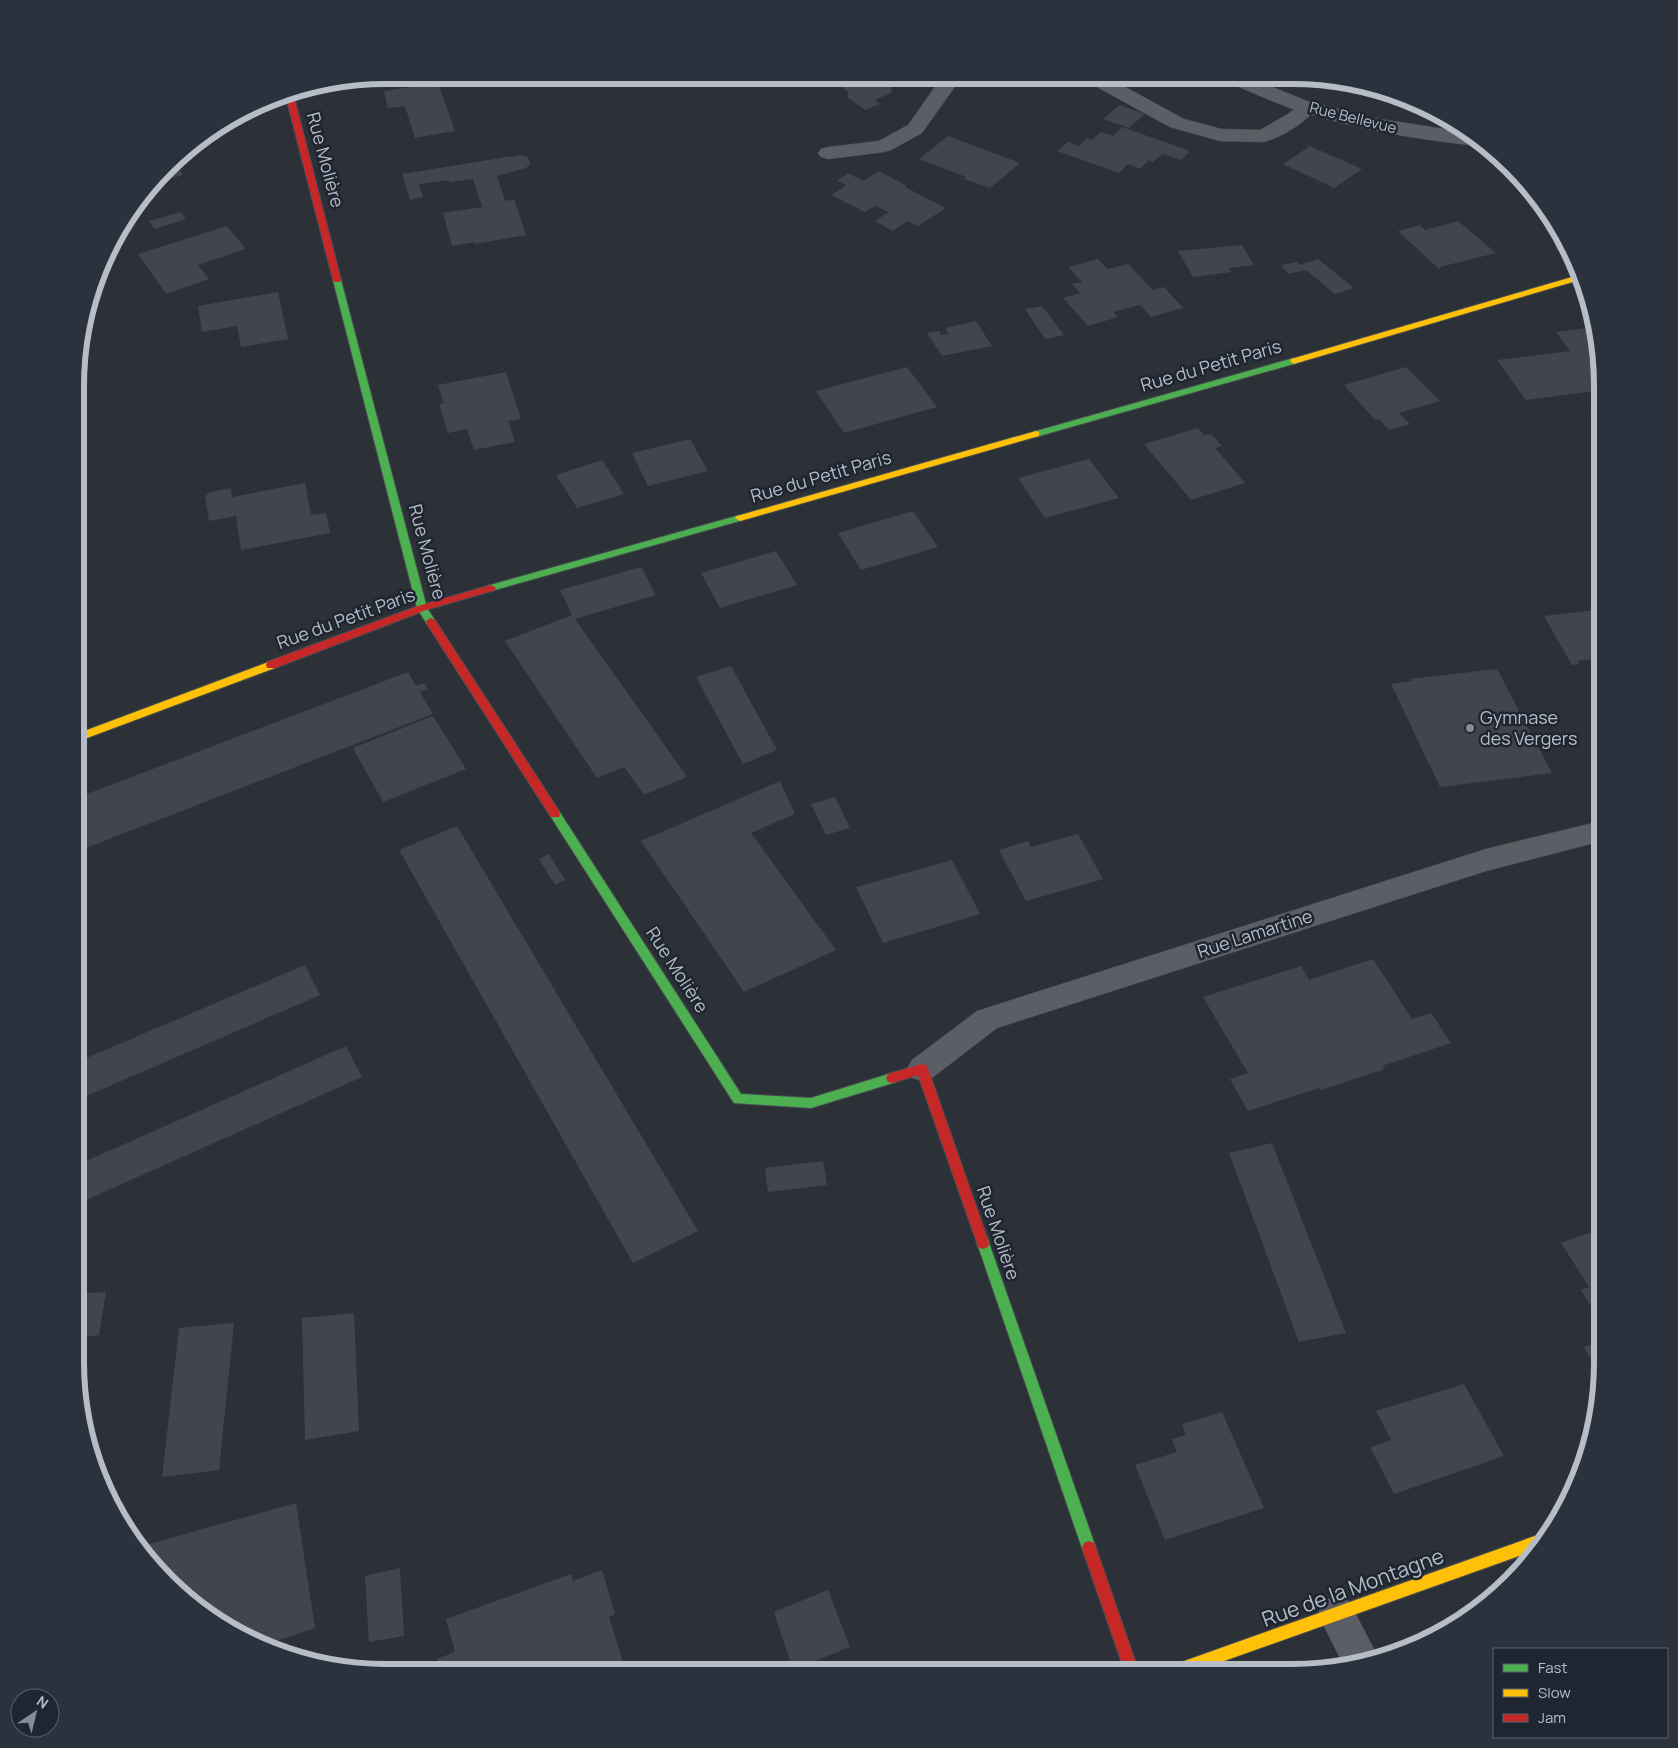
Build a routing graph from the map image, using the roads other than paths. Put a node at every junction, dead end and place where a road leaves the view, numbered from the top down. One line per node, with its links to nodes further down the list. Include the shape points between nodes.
1 (947, 84): 7 (street, via 915,129 884,146)
2 (1106, 84): 5 (street, via 1177,123 1220,135 1264,136)
3 (1249, 84): 5 (street, Rue Bellevue)
4 (291, 99): 9 (street, Rue Molière)
5 (1308, 107): 6 (street, Rue Bellevue, via 1381,126)
6 (1465, 138)
7 (828, 153)
8 (1574, 279): 9 (street, Rue du Petit Paris)
9 (422, 608): 10 (street, Rue du Petit Paris); 12 (street, Rue Molière, via 738,1099 811,1102)
10 (84, 735)
11 (1594, 833): 12 (street, Rue Lamartine, via 1486,860 987,1019)
12 (922, 1069): 16 (street, Rue Molière)
13 (1534, 1543): 14 (street, Rue de la Montagne)
14 (1336, 1614): 15 (street); 17 (street, Rue de la Montagne)
15 (1359, 1656)
16 (1129, 1664)
17 (1195, 1664)

